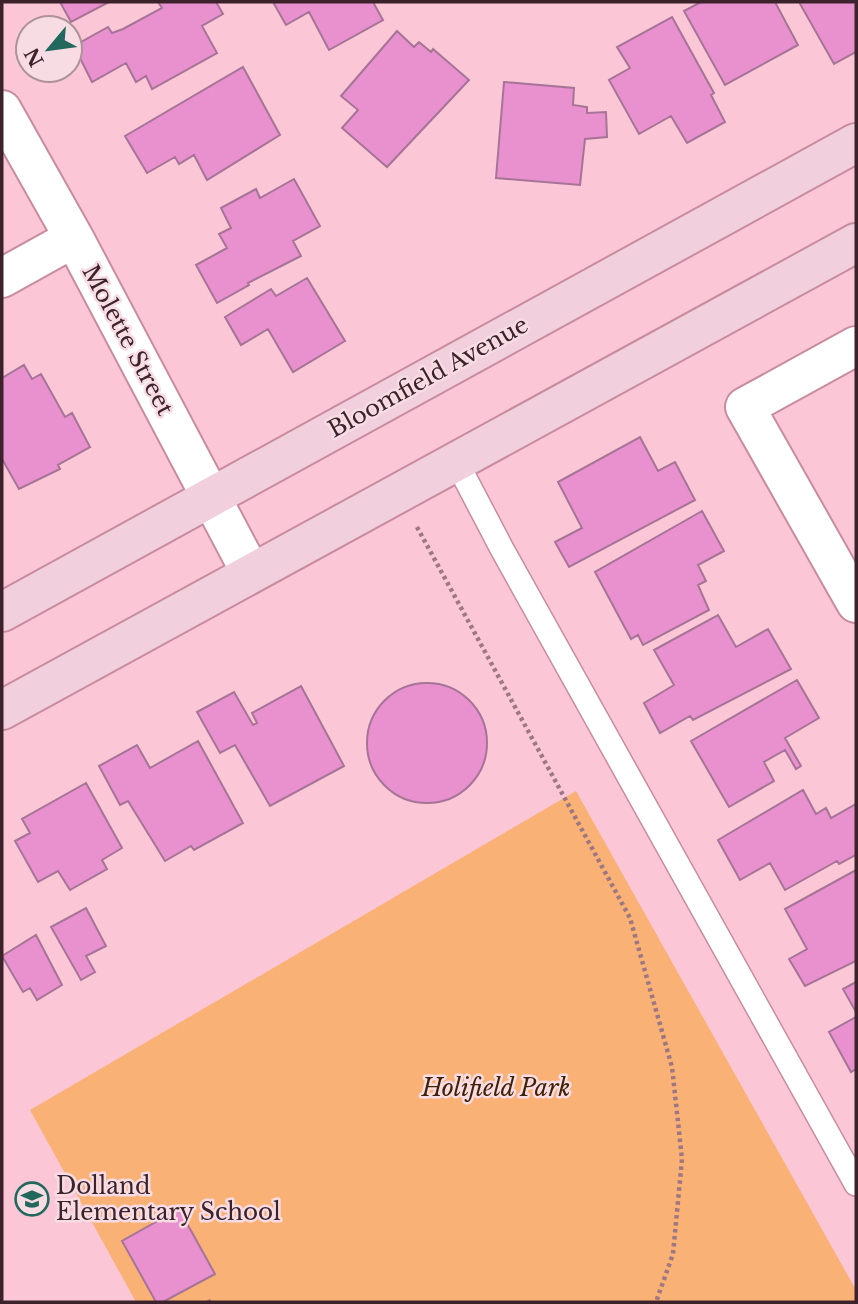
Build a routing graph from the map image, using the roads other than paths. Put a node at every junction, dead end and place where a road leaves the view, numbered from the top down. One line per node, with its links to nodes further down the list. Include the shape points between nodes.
1 (2, 110): 3 (street, Molette Street)
2 (856, 143): 8 (main road, Bloomfield Avenue)
3 (74, 239): 5 (street); 8 (street, Molette Street)
4 (856, 243): 7 (main road)
5 (2, 278)
6 (856, 346): 10 (street, via 745,407)
7 (456, 461): 9 (main road); 13 (lane)
8 (210, 496): 9 (street, Molette Street); 11 (main road, Bloomfield Avenue)
9 (251, 573): 12 (main road)
10 (856, 603)
11 (2, 612)
12 (2, 710)
13 (856, 1184)

